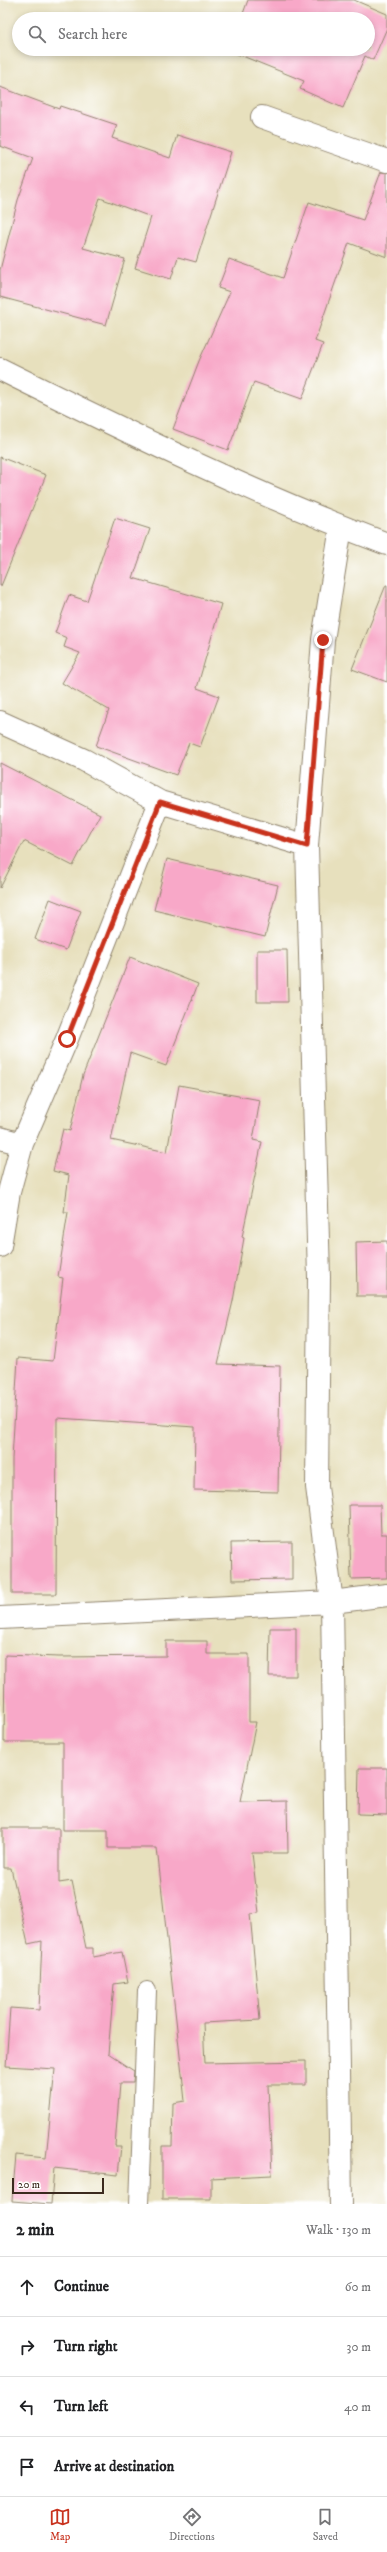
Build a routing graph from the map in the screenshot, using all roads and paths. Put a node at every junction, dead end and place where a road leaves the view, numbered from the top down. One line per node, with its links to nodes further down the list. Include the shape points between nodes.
1 (262, 117): 2 (street)
2 (387, 161)
3 (0, 369): 4 (street, via 147,442)
4 (341, 527): 5 (street); 8 (street, via 323,640)
5 (387, 544)
6 (0, 722): 7 (street, via 84,760)
7 (160, 802): 8 (street); 10 (street, via 67,1039)
8 (307, 846): 13 (street, via 319,1277 316,1487)
9 (0, 1138): 10 (street)
10 (22, 1144): 11 (street, via 9,1192)
11 (0, 1246)
12 (387, 1595): 13 (street)
13 (332, 1602): 14 (street); 17 (street)
14 (0, 1618)
15 (147, 1991): 16 (lane)
16 (139, 2204)
17 (341, 2204)

